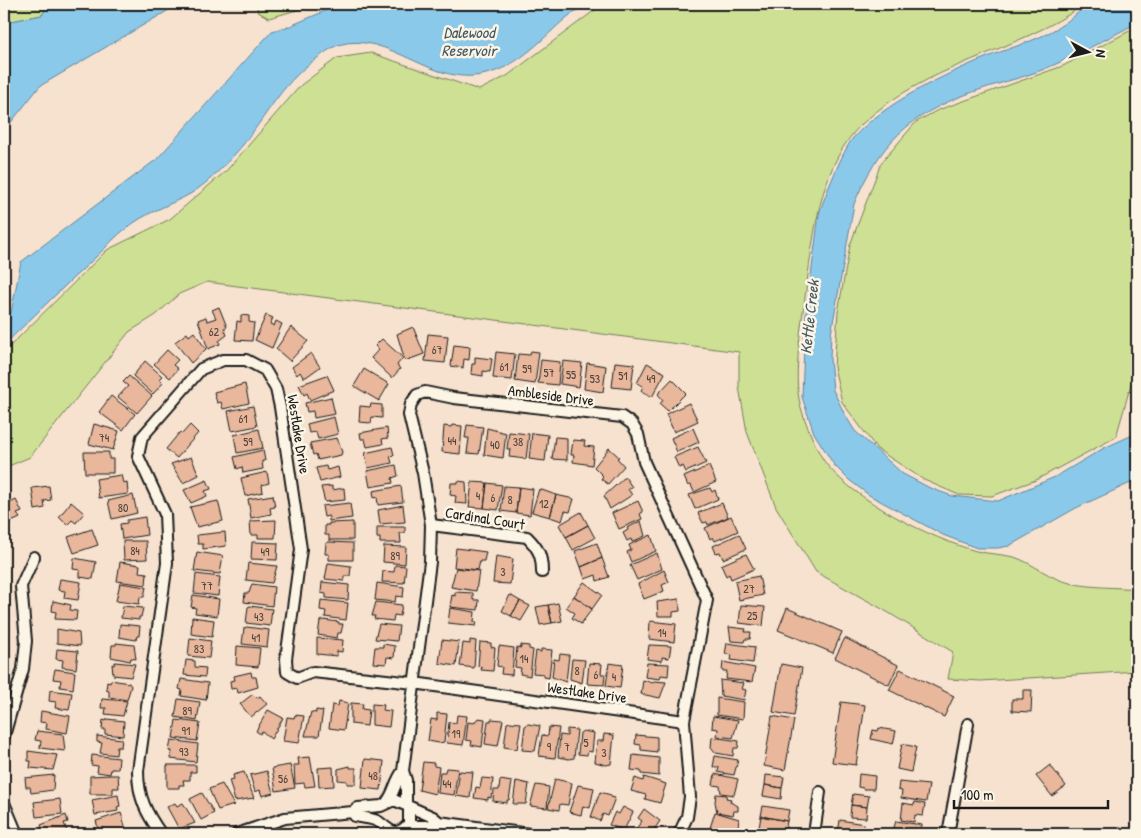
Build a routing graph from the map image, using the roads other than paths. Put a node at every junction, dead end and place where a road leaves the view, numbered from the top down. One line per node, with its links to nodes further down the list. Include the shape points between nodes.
1 (431, 525): 3 (street, Cardinal Court, via 526,537 538,548); 4 (street, Ambleside Drive, via 424,624); 5 (street, Ambleside Drive, via 409,415 417,395 425,392 622,417 632,424 638,434 644,462 707,600)
2 (34, 557): 7 (street, via 21,586 26,641 23,669)
3 (542, 572)
4 (414, 683): 5 (street, Westlake Drive); 8 (street, Ambleside Drive); 18 (street, Westlake Drive, via 313,672 297,678 287,672 300,549 276,389 266,370 246,360 223,360 202,369 142,437 138,456 165,514 167,540 167,563 138,771 146,813)
5 (684, 721): 21 (street, Ambleside Drive, via 690,797 687,817)
6 (968, 724): 23 (street)
7 (4, 736)
8 (403, 771): 11 (street, Ambleside Drive, via 397,779 394,793); 12 (street, Ambleside Drive)
9 (820, 792): 22 (street)
10 (4, 803): 17 (street)
11 (385, 804): 12 (street, via 398,800); 13 (street, via 358,808); 15 (street, via 378,814)
12 (407, 806): 14 (street); 16 (street, via 410,821)
13 (353, 812): 15 (street); 19 (street, via 285,818)
14 (439, 822): 16 (street); 20 (street)
15 (383, 829): 16 (street)
16 (402, 831)
17 (17, 834)
18 (161, 834)
19 (238, 834)
20 (529, 834)
21 (679, 834)
22 (814, 834)
23 (948, 834)

